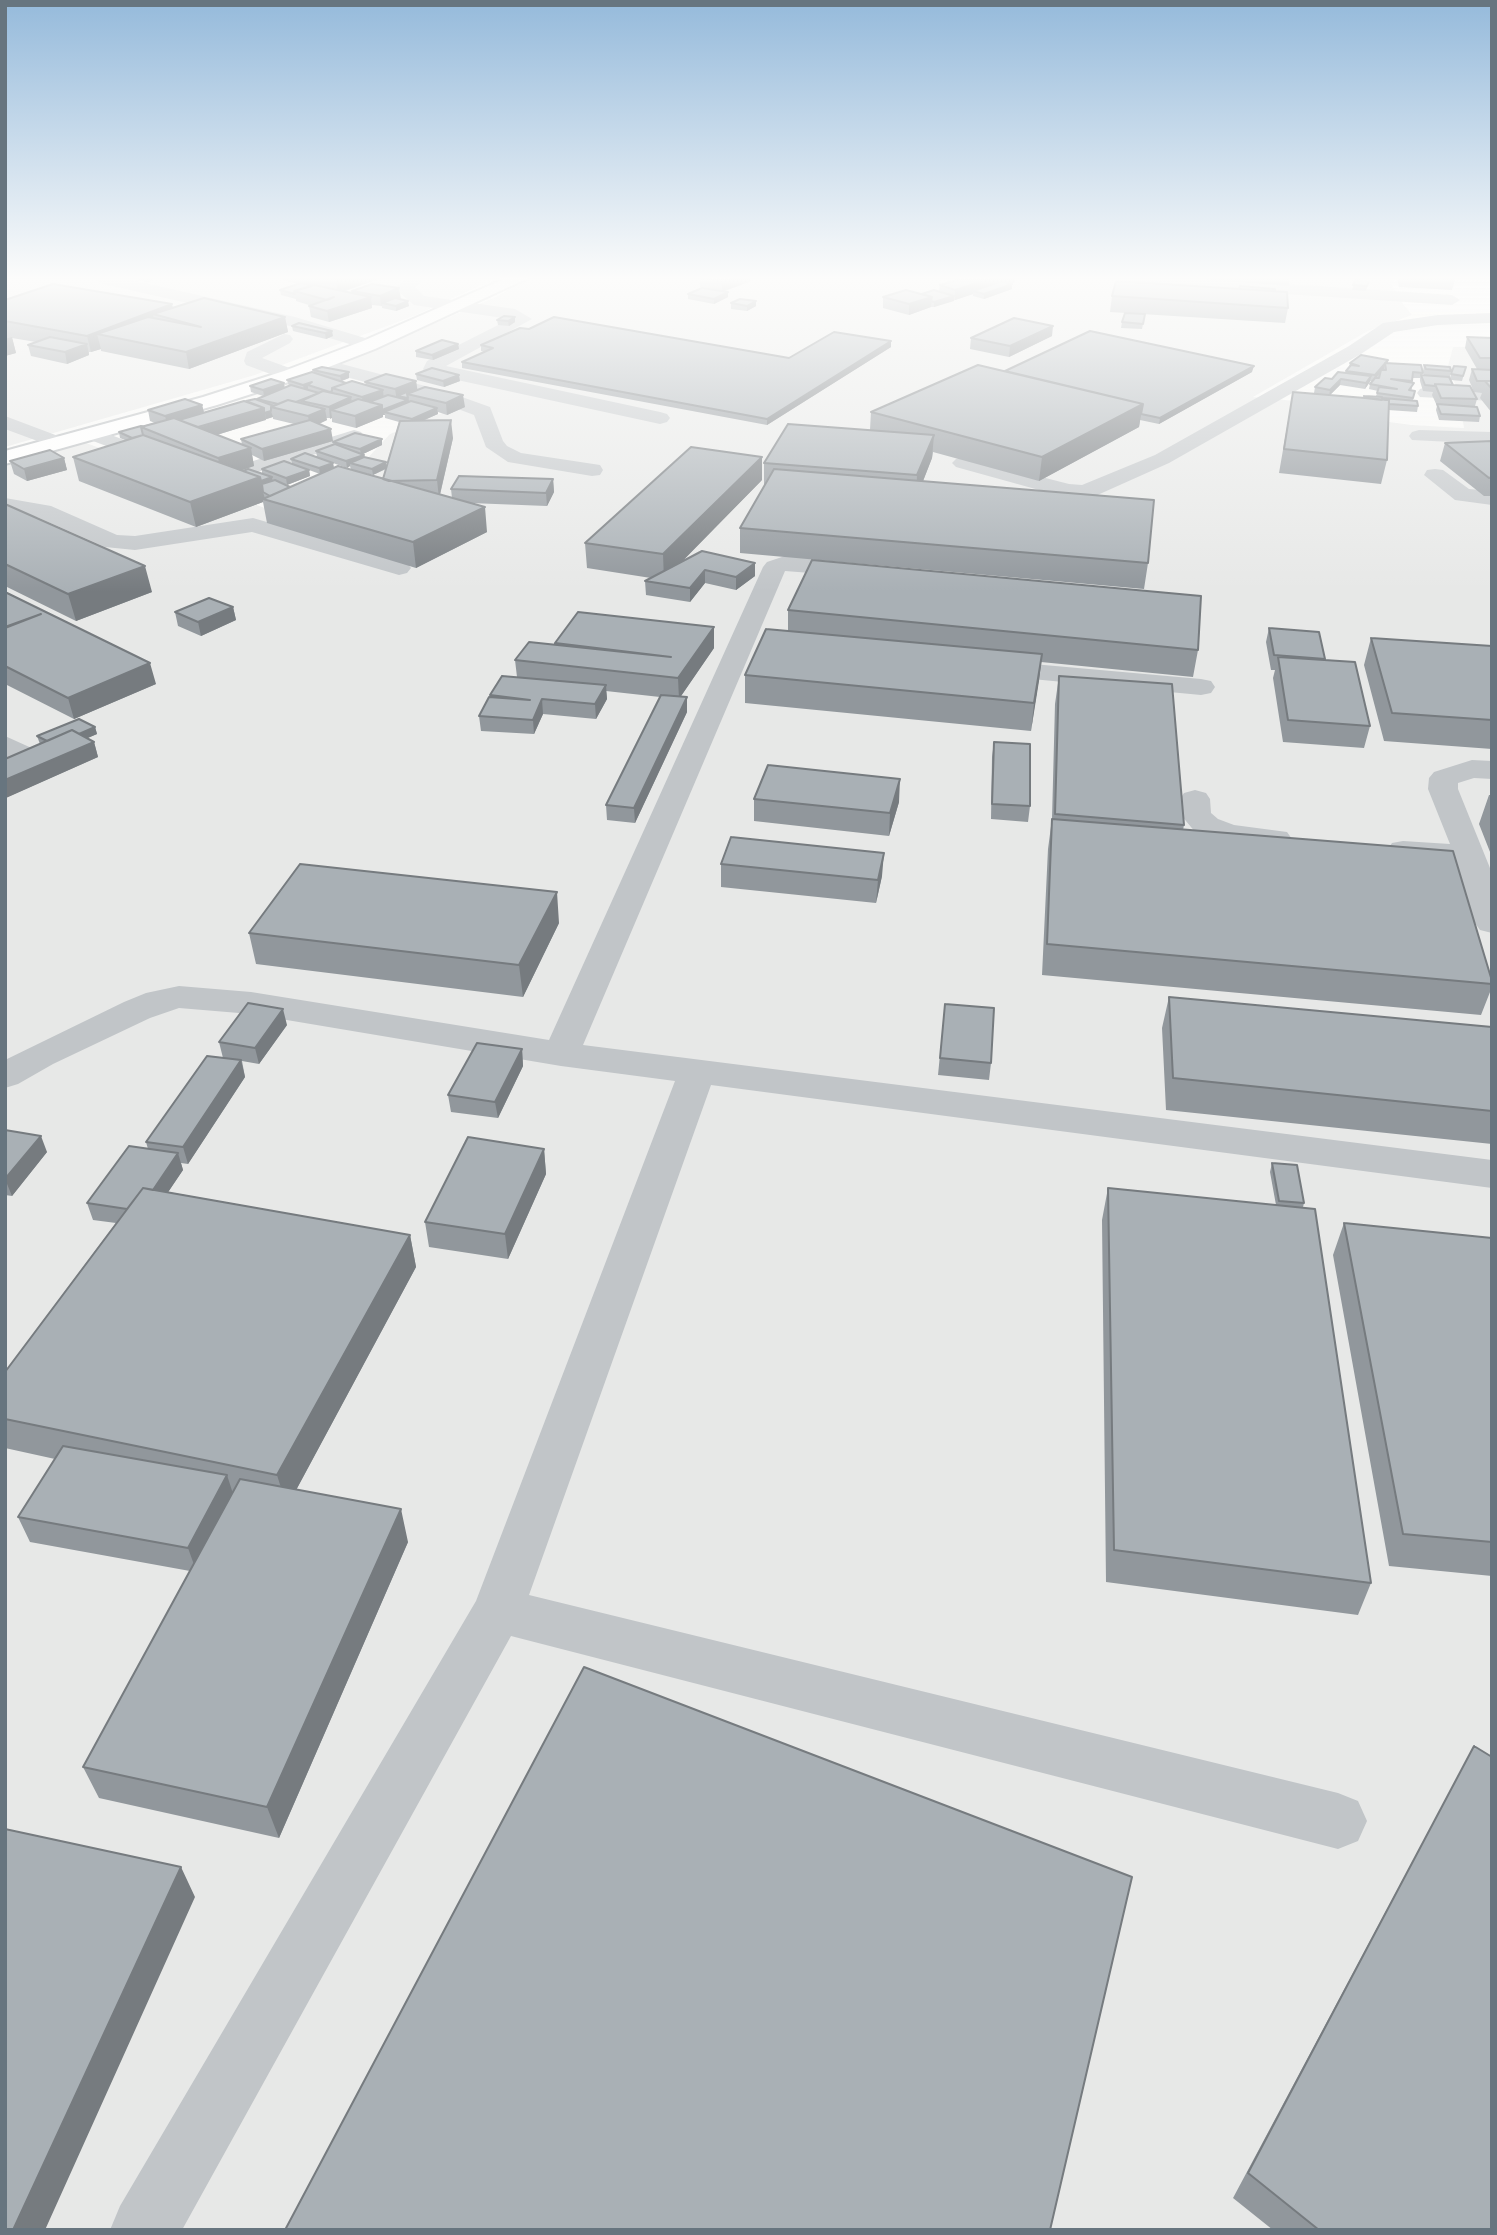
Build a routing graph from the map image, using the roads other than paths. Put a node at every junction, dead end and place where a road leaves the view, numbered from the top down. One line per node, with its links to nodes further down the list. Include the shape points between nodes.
1 (264, 383): 11 (main road)
2 (272, 383): 6 (street)
3 (393, 383): 18 (street, via 483,411 493,443 515,458)
4 (499, 383): 9 (street)
5 (1297, 383): 17 (street, via 1162,459 1085,492)
6 (304, 393)
7 (1427, 393): 8 (street)
8 (1492, 395)
9 (660, 418)
10 (5, 422): 15 (street)
11 (92, 434): 12 (street, via 213,480); 15 (main road)
12 (354, 436)
13 (1419, 436): 14 (street)
14 (1492, 438)
15 (59, 443): 16 (main road)
16 (5, 458)
17 (963, 463)
18 (592, 470)
19 (1435, 475): 20 (street, via 1463,495)
20 (1492, 498)
21 (5, 505): 22 (street, via 43,511 117,542 253,526)
22 (400, 568)
23 (890, 573): 32 (street, via 780,563 775,567 762,594 756,646)
24 (959, 665): 25 (street)
25 (1201, 687)
26 (1492, 770): 30 (street, via 1472,769 1444,778 1443,789)
27 (1195, 799): 28 (street, via 1196,815 1207,826 1229,834)
28 (1306, 841)
29 (1371, 847): 30 (street)
30 (1470, 855): 31 (street)
31 (1492, 923)
32 (561, 1054): 33 (street); 34 (street, via 251,1003 179,997 137,1010)
33 (697, 1072): 35 (street); 36 (street)
34 (5, 1076)
35 (1492, 1174)
36 (498, 1610): 37 (street); 38 (street)
37 (1338, 1821)
38 (144, 2230)

